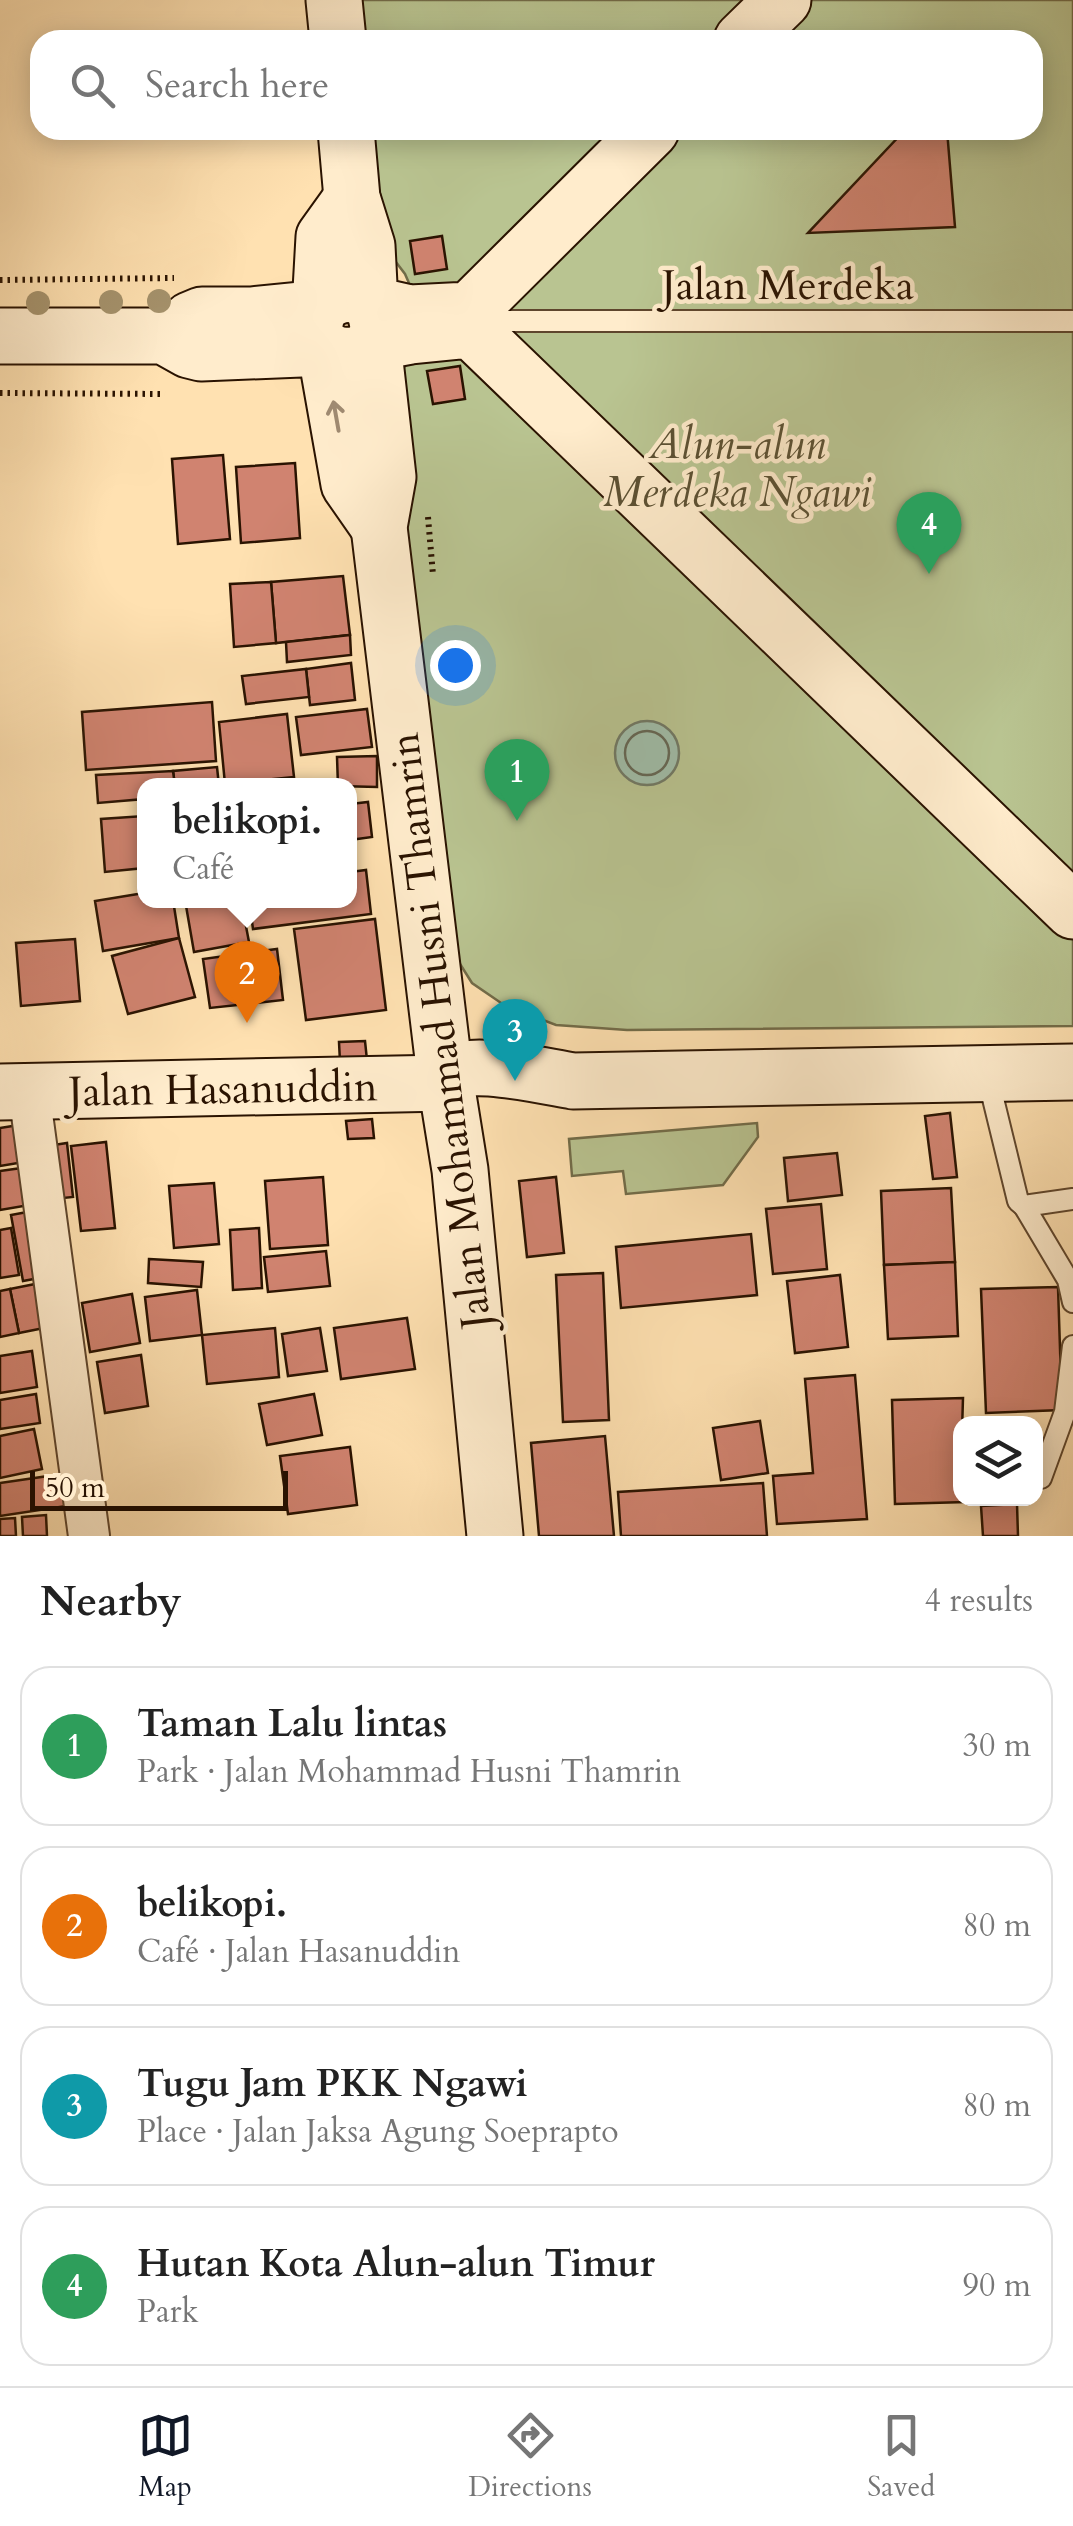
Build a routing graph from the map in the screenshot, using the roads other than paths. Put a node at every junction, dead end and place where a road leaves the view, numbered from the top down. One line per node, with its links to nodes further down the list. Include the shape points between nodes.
1 (334, 0): 4 (main road)
2 (762, 0): 5 (lane)
3 (783, 0): 6 (main road)
4 (337, 30)
5 (732, 30)
6 (752, 30)
7 (347, 140): 12 (main road, Jalan Mohammad Husni Thamrin, via 352,198 324,238)
8 (622, 140): 10 (lane)
9 (642, 140): 10 (main road)
10 (468, 321): 11 (lane, Jalan Merdeka); 12 (main road); 14 (main road); 15 (lane)
11 (1073, 321)
12 (347, 326): 13 (main road, via 202,316 164,336); 18 (main road, Jalan Mohammad Husni Thamrin, via 388,476 379,527)
13 (0, 336)
14 (1073, 911)
15 (1073, 929)
16 (1073, 1072): 17 (main road, Jalan Hasanuddin)
17 (987, 1074): 18 (main road, Jalan Hasanuddin, via 573,1081 470,1098); 21 (lane)
18 (435, 1083): 19 (main road, Jalan Hasanuddin); 26 (main road, Jalan Mohammad Husni Thamrin, via 460,1170)
19 (14, 1092): 25 (street)
20 (1073, 1199): 21 (lane)
21 (1024, 1206): 22 (lane, via 1068,1280)
22 (1073, 1302)
23 (1073, 1346): 24 (lane, via 1066,1412)
24 (1043, 1470)
25 (89, 1536)
26 (495, 1536)

